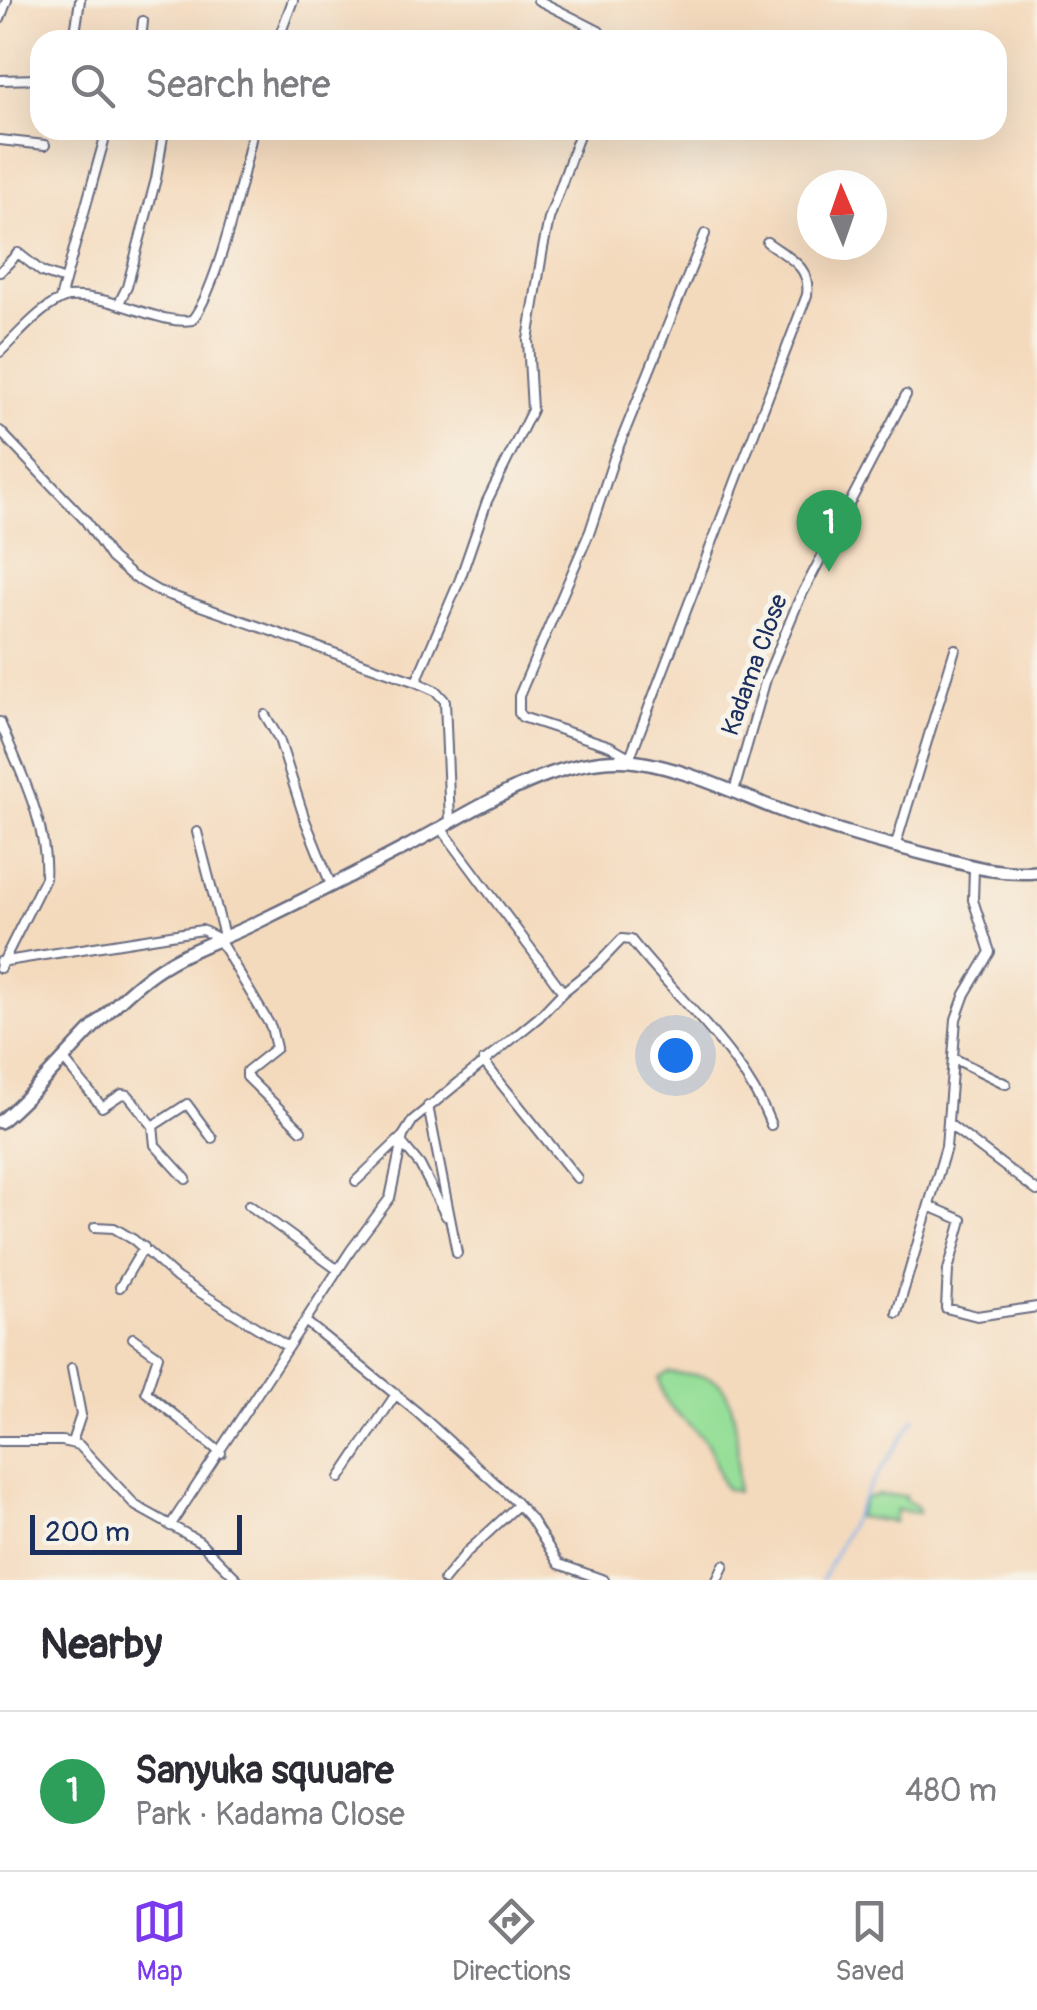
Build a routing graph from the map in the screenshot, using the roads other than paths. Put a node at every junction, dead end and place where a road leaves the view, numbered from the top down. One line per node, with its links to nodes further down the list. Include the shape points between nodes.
1 (7, 0): 5 (street)
2 (80, 0): 7 (street)
3 (292, 0): 9 (street)
4 (538, 0): 10 (street)
5 (0, 20)
6 (143, 21): 8 (street)
7 (76, 30)
8 (142, 30)
9 (282, 30)
10 (597, 30)
11 (0, 80): 12 (street)
12 (30, 80)
13 (0, 140): 18 (street)
14 (104, 140): 22 (street)
15 (162, 140): 24 (street)
16 (251, 140): 24 (street, via 196,316 172,320)
17 (577, 140): 29 (street, via 543,248 528,340 532,410 487,501)
18 (45, 145)
19 (706, 234): 32 (street, via 520,696 522,717)
20 (767, 242): 32 (street, via 802,268 807,295)
21 (0, 272): 22 (street, via 18,252)
22 (65, 280): 23 (street)
23 (60, 298): 24 (street); 25 (street)
24 (119, 303)
25 (0, 352)
26 (906, 396): 33 (street, Kadama Close, via 798,600 766,678)
27 (0, 431): 29 (street, via 132,576)
28 (954, 649): 36 (street)
29 (416, 682): 34 (street, via 444,700)
30 (265, 715): 39 (street)
31 (0, 722): 41 (street, via 46,863 45,878)
32 (633, 759): 33 (street); 34 (street, via 566,770 511,789)
33 (734, 792): 36 (street)
34 (446, 825): 39 (street); 42 (street)
35 (197, 832): 40 (street)
36 (895, 847): 37 (street)
37 (974, 868): 38 (street); 43 (street, via 974,900 990,952 956,1019)
38 (1037, 872)
39 (332, 884): 40 (street)
40 (221, 937): 41 (street, via 202,930); 44 (street, via 145,979); 52 (street, via 277,1042 246,1077)
41 (1, 964)
42 (563, 992): 45 (street); 49 (street, via 615,944 631,940 725,1049)
43 (955, 1059): 46 (street); 50 (street)
44 (64, 1060): 48 (street); 51 (street, via 102,1107 128,1094)
45 (483, 1061): 47 (street); 55 (street)
46 (1006, 1084)
47 (428, 1106): 54 (street); 54 (street, via 457,1252 438,1196)
48 (0, 1122)
49 (771, 1125)
50 (950, 1125): 58 (street); 60 (street)
51 (154, 1126): 53 (street, via 187,1104); 56 (street, via 155,1145)
52 (301, 1130)
53 (212, 1138)
54 (403, 1140): 57 (street); 63 (street, via 390,1198)
55 (577, 1178)
56 (186, 1179)
57 (356, 1181)
58 (1037, 1191)
59 (249, 1205): 63 (street)
60 (928, 1206): 65 (street, via 962,1220 946,1308 977,1316); 66 (street)
61 (95, 1228): 62 (street, via 114,1228)
62 (144, 1247): 64 (street); 69 (street, via 177,1278)
63 (338, 1270): 67 (street)
64 (120, 1287)
65 (1037, 1308)
66 (896, 1313)
67 (305, 1321): 69 (street); 71 (street)
68 (132, 1338): 74 (street, via 158,1356 146,1392)
69 (288, 1348): 74 (street)
70 (72, 1368): 73 (street, via 81,1416)
71 (396, 1394): 75 (street); 76 (street)
72 (0, 1441): 73 (street)
73 (72, 1442): 77 (street, via 136,1506)
74 (220, 1453): 77 (street)
75 (340, 1478)
76 (518, 1505): 79 (street, via 559,1564); 81 (street)
77 (170, 1526): 80 (street, via 199,1541)
78 (724, 1564): 84 (street)
79 (572, 1570): 82 (street); 83 (street)
80 (238, 1580)
81 (444, 1580)
82 (576, 1580)
83 (604, 1580)
84 (717, 1580)

